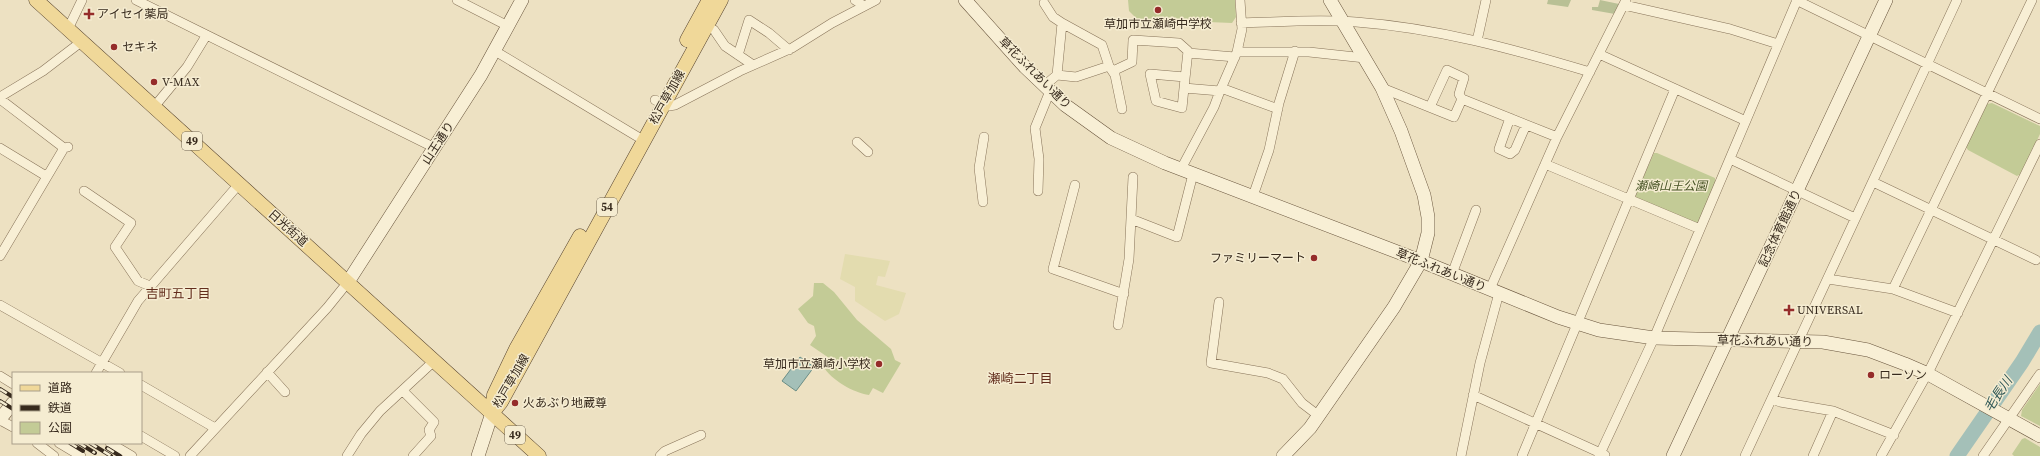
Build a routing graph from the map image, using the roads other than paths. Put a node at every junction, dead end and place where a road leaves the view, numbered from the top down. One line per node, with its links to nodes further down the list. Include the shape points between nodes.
1 (36, 0): 26 (main road, 日光街道 / 49)
2 (82, 0): 26 (street)
3 (136, 0): 27 (street)
4 (457, 0): 24 (street)
5 (522, 0): 24 (street, 山王通り)
6 (709, 0): 54 (main road, 松戸草加線 / 54)
7 (721, 0): 25 (main road, 松戸草加線 / 54)
8 (855, 0): 20 (street)
9 (876, 0): 20 (street)
10 (965, 0): 46 (street, 草花ふれあい通り)
11 (1240, 0): 23 (street)
12 (1330, 0): 21 (street)
13 (1486, 0): 29 (street)
14 (1797, 0): 28 (street); 31 (street)
15 (1886, 0): 28 (street, 記念体育館通り)
16 (1957, 0): 40 (street)
17 (2032, 0): 51 (street)
18 (1625, 2): 31 (street); 36 (street)
19 (1044, 3): 22 (street, via 1052,17)
20 (864, 6): 32 (street)
21 (1343, 22): 23 (street); 29 (street, via 1413,28); 39 (street)
22 (1062, 23): 42 (street, via 1102,45); 44 (street)
23 (1242, 23): 38 (street)
24 (508, 26): 33 (street, 山王通り)
25 (706, 26): 37 (street, via 714,30 725,46); 54 (main road, 松戸草加線 / 54)
26 (68, 29): 30 (main road, 日光街道 / 49)
27 (206, 36): 55 (street, via 187,67); 69 (street)
28 (1869, 36): 40 (street); 79 (street, 記念体育館通り)
29 (1477, 41): 43 (street)
30 (81, 42): 52 (street); 55 (main road, 日光街道 / 49)
31 (1778, 44): 61 (street)
32 (789, 50): 37 (street, via 749,20); 41 (street)
33 (495, 51): 65 (street); 69 (street, 山王通り)
34 (1295, 52): 38 (street); 39 (street); 58 (street)
35 (1188, 53): 38 (street); 42 (street, via 1179,43 1133,40 1132,62); 45 (street)
36 (1599, 54): 43 (street); 49 (street)
37 (738, 55): 41 (street)
38 (1236, 55): 50 (street)
39 (1365, 58): 48 (street)
40 (1927, 64): 51 (street); 76 (street)
41 (753, 65): 54 (street, via 675,105 669,106)
42 (1111, 69): 44 (street, via 1076,77); 57 (street, via 1115,75)
43 (1590, 72): 64 (street)
44 (1057, 75): 46 (street)
45 (1184, 77): 47 (street); 47 (street, via 1150,74 1156,101 1182,108)
46 (1047, 88): 73 (street, 草花ふれあい通り, via 1082,118 1111,138); 81 (street, via 1035,128 1039,159)
47 (1184, 88): 50 (street)
48 (1382, 88): 56 (street); 93 (street, via 1424,195 1428,233)
49 (1675, 89): 61 (street); 83 (street)
50 (1220, 90): 58 (street); 73 (street)
51 (1987, 93): 60 (street); 85 (street)
52 (0, 98): 74 (street, via 66,147)
53 (1462, 99): 56 (street, via 1454,117); 56 (street, via 1459,94 1464,78 1447,70); 59 (street)
54 (659, 101): 65 (main road, 松戸草加線 / 54)
55 (154, 107): 77 (main road, 日光街道 / 49)
56 (1430, 108)
57 (1122, 109)
58 (1278, 109): 82 (street, via 1269,150)
59 (1510, 118): 62 (street); 62 (street, via 1498,149 1510,154 1516,150)
60 (2040, 119)
61 (1746, 121): 71 (street)
62 (1526, 125): 64 (street)
63 (984, 137): 84 (street, via 979,168)
64 (1557, 137): 72 (street)
65 (639, 138): 125 (main road, 松戸草加線 / 54, via 501,402)
66 (857, 142): 70 (street)
67 (2040, 144): 90 (street)
68 (0, 148): 74 (street)
69 (435, 148): 96 (street, 山王通り)
70 (868, 152)
71 (1730, 159): 79 (street); 89 (street)
72 (1545, 164): 83 (street); 99 (street)
73 (1187, 172): 82 (street, 草花ふれあい通り); 88 (street, via 1176,237)
74 (46, 176): 91 (street)
75 (1132, 177): 88 (street)
76 (1873, 182): 85 (street); 87 (street)
77 (239, 184): 96 (main road, 日光街道 / 49); 97 (street)
78 (1075, 184): 100 (street, via 1053,269)
79 (1798, 190): 87 (street); 107 (street, 記念体育館通り)
80 (84, 191): 97 (street, via 131,223 115,247 138,280)
81 (1038, 191)
82 (1253, 196): 93 (street, 草花ふれあい通り)
83 (1629, 200): 89 (street); 104 (street)
84 (983, 202)
85 (1931, 208): 90 (street); 98 (street)
86 (1476, 210): 94 (street)
87 (1855, 218): 95 (street)
88 (1131, 219): 100 (street, via 1130,259)
89 (1700, 229): 106 (street)
90 (1994, 240): 92 (street); 103 (street)
91 (0, 256)
92 (2036, 260)
93 (1421, 261): 94 (street, 草花ふれあい通り); 126 (street, via 1394,307)
94 (1452, 274): 99 (street, 草花ふれあい通り)
95 (1828, 279): 98 (street); 108 (street)
96 (348, 282): 109 (main road, 日光街道 / 49); 113 (street)
97 (150, 286): 110 (street, via 138,301)
98 (1893, 289): 103 (street)
99 (1494, 291): 104 (street, 草花ふれあい通り); 121 (street)
100 (1124, 294): 105 (street)
101 (1219, 302): 126 (street, via 1211,363 1268,373 1283,379 1302,403)
102 (0, 305): 110 (street)
103 (1958, 313): 114 (street)
104 (1578, 323): 106 (street, 草花ふれあい通り, via 1630,336); 128 (street)
105 (1118, 325)
106 (1654, 338): 107 (street, 草花ふれあい通り); 139 (street)
107 (1727, 340): 108 (street, 草花ふれあい通り); 152 (street, 記念体育館通り)
108 (1799, 340): 114 (street, 草花ふれあい通り, via 1868,350); 122 (street)
109 (434, 361): 119 (street); 125 (main road, 日光街道 / 49)
110 (102, 363): 111 (street); 112 (street)
111 (97, 372)
112 (118, 372)
113 (267, 372): 120 (street); 130 (street)
114 (1928, 374): 127 (street, 草花ふれあい通り); 131 (street)
115 (2040, 374): 127 (street)
116 (0, 376): 117 (street)
117 (12, 383)
118 (142, 386): 130 (street)
119 (403, 391): 138 (street, via 361,434); 145 (street, via 434,422 429,430 431,436)
120 (285, 392)
121 (1473, 395): 128 (street); 150 (street)
122 (1772, 399): 123 (street); 153 (street)
123 (1833, 411): 131 (street); 154 (street)
124 (6, 413): 129 (street)
125 (492, 413): 146 (street); 147 (main road, 日光街道 / 49)
126 (1319, 416): 149 (street, via 1303,437)
127 (2007, 418): 133 (street, 草花ふれあい通り); 156 (street)
128 (1535, 424): 139 (street); 151 (street)
129 (12, 425)
130 (215, 428): 144 (street)
131 (1894, 434): 155 (street)
132 (701, 435): 148 (street, via 665,451)
133 (2040, 436)
134 (142, 437): 143 (street)
135 (38, 444): 140 (street)
136 (61, 444): 141 (street)
137 (112, 444): 142 (street)
138 (349, 455)
139 (1602, 455)
140 (54, 456)
141 (81, 456)
142 (132, 456)
143 (175, 456)
144 (190, 456)
145 (413, 456)
146 (478, 456)
147 (539, 456)
148 (660, 456)
149 (1283, 456)
150 (1461, 456)
151 (1522, 456)
152 (1673, 456)
153 (1745, 456)
154 (1813, 456)
155 (1881, 456)
156 (1984, 456)

